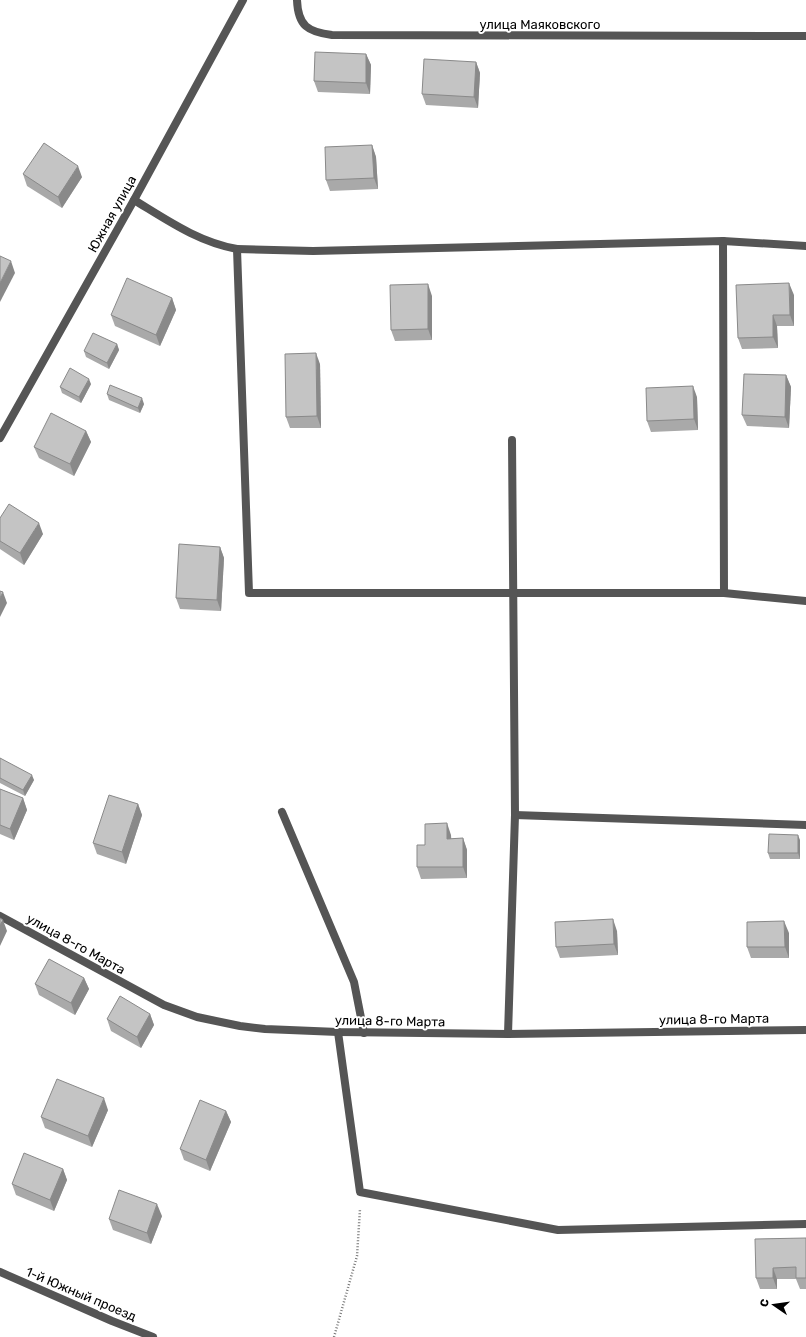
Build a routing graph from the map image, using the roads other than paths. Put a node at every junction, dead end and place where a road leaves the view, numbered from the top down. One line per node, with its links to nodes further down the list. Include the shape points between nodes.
1 (243, 0): 4 (street, Южная улица)
2 (296, 0): 3 (street, улица Маяковского, via 301,22 306,28 332,35)
3 (806, 36)
4 (134, 200): 7 (street, via 204,240); 8 (street, Южная улица)
5 (723, 242): 6 (street); 7 (street, via 313,251); 11 (street)
6 (806, 246)
7 (237, 249): 10 (street, via 249,593)
8 (0, 438)
9 (512, 440): 10 (street)
10 (513, 593): 11 (street); 14 (street)
11 (724, 593): 12 (street)
12 (806, 601)
13 (282, 812): 19 (street, via 354,982)
14 (514, 815): 15 (street); 20 (street)
15 (806, 825)
16 (0, 916): 18 (street, улица 8-го Марта, via 147,996 180,1011 240,1026)
17 (806, 1030): 20 (street, улица 8-го Марта)
18 (338, 1032): 19 (street, улица 8-го Марта); 21 (street, via 360,1192 558,1230)
19 (364, 1032): 20 (street, улица 8-го Марта)
20 (508, 1034)
21 (806, 1224)
22 (0, 1272): 23 (street, 1-й Южный проезд)
23 (153, 1337)

